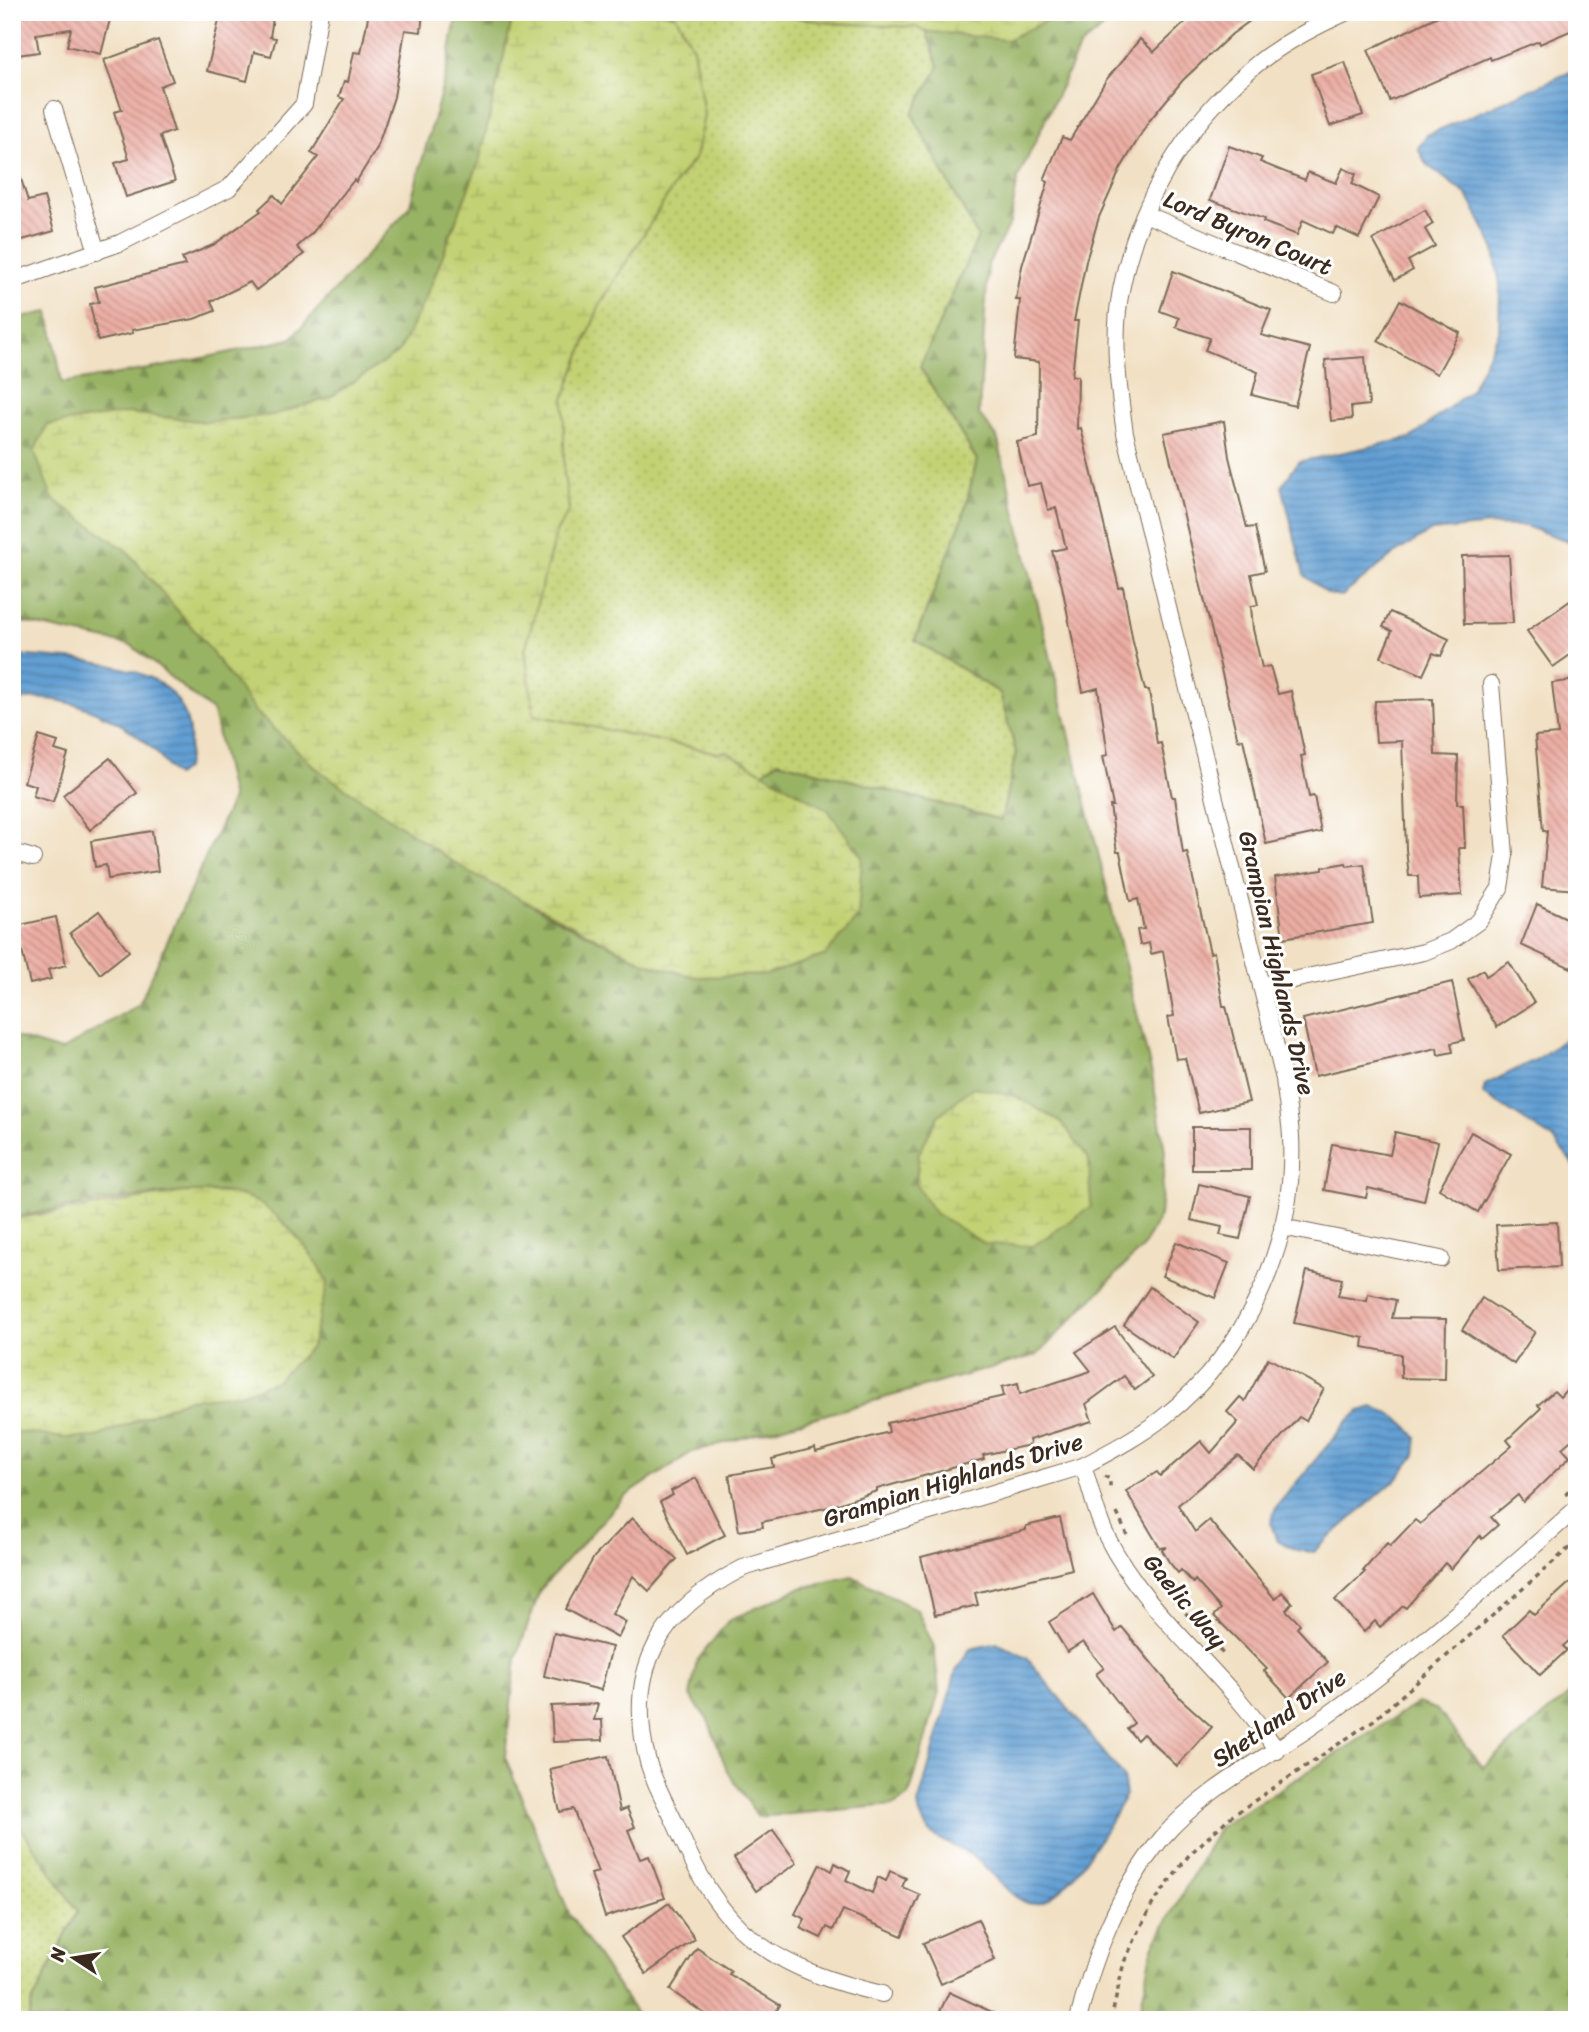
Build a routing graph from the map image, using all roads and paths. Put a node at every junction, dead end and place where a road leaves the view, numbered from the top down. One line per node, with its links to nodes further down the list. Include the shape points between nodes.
1 (320, 12): 5 (street, via 304,104 229,188)
2 (1347, 12): 4 (street, Grampian Highlands Drive, via 1251,68 1185,139)
3 (54, 109): 5 (street)
4 (1145, 215): 7 (street, Lord Byron Court); 11 (street, Grampian Highlands Drive, via 1134,238 1121,291 1117,377 1123,422)
5 (97, 252): 6 (street)
6 (12, 281)
7 (1334, 293)
8 (1491, 684): 11 (street, via 1505,855 1500,888 1479,921 1451,941 1424,952)
9 (12, 852): 10 (street)
10 (33, 858)
11 (1261, 987): 12 (street, Grampian Highlands Drive, via 1284,1079 1291,1138)
12 (1282, 1227): 13 (street); 14 (street, Grampian Highlands Drive, via 1261,1294 1203,1379 1166,1415)
13 (1441, 1259)
14 (1083, 1466): 16 (path, via 1110,1479); 26 (street, Gaelic Way, via 1106,1536 1139,1587 1260,1724); 27 (street, Grampian Highlands Drive, via 743,1568 707,1586 680,1609 656,1642 643,1685 640,1717 644,1741 649,1764 699,1878 737,1924 788,1963 832,1982)
15 (1577, 1483): 17 (path)
16 (1110, 1497)
17 (1558, 1501)
18 (1115, 1508): 20 (path)
19 (1577, 1508): 26 (street, Shetland Drive, via 1446,1625)
20 (1129, 1539)
21 (1577, 1541): 29 (path, via 1374,1720 1229,1818 1189,1855 1152,1905 1124,1962)
22 (1164, 1589): 23 (path)
23 (1233, 1666)
24 (1268, 1707): 25 (path, via 1277,1717)
25 (1294, 1717)
26 (1277, 1751): 28 (street, Shetland Drive, via 1221,1784 1163,1838 1121,1901 1093,1960)
27 (882, 1994)
28 (1078, 2020)
29 (1111, 2020)

